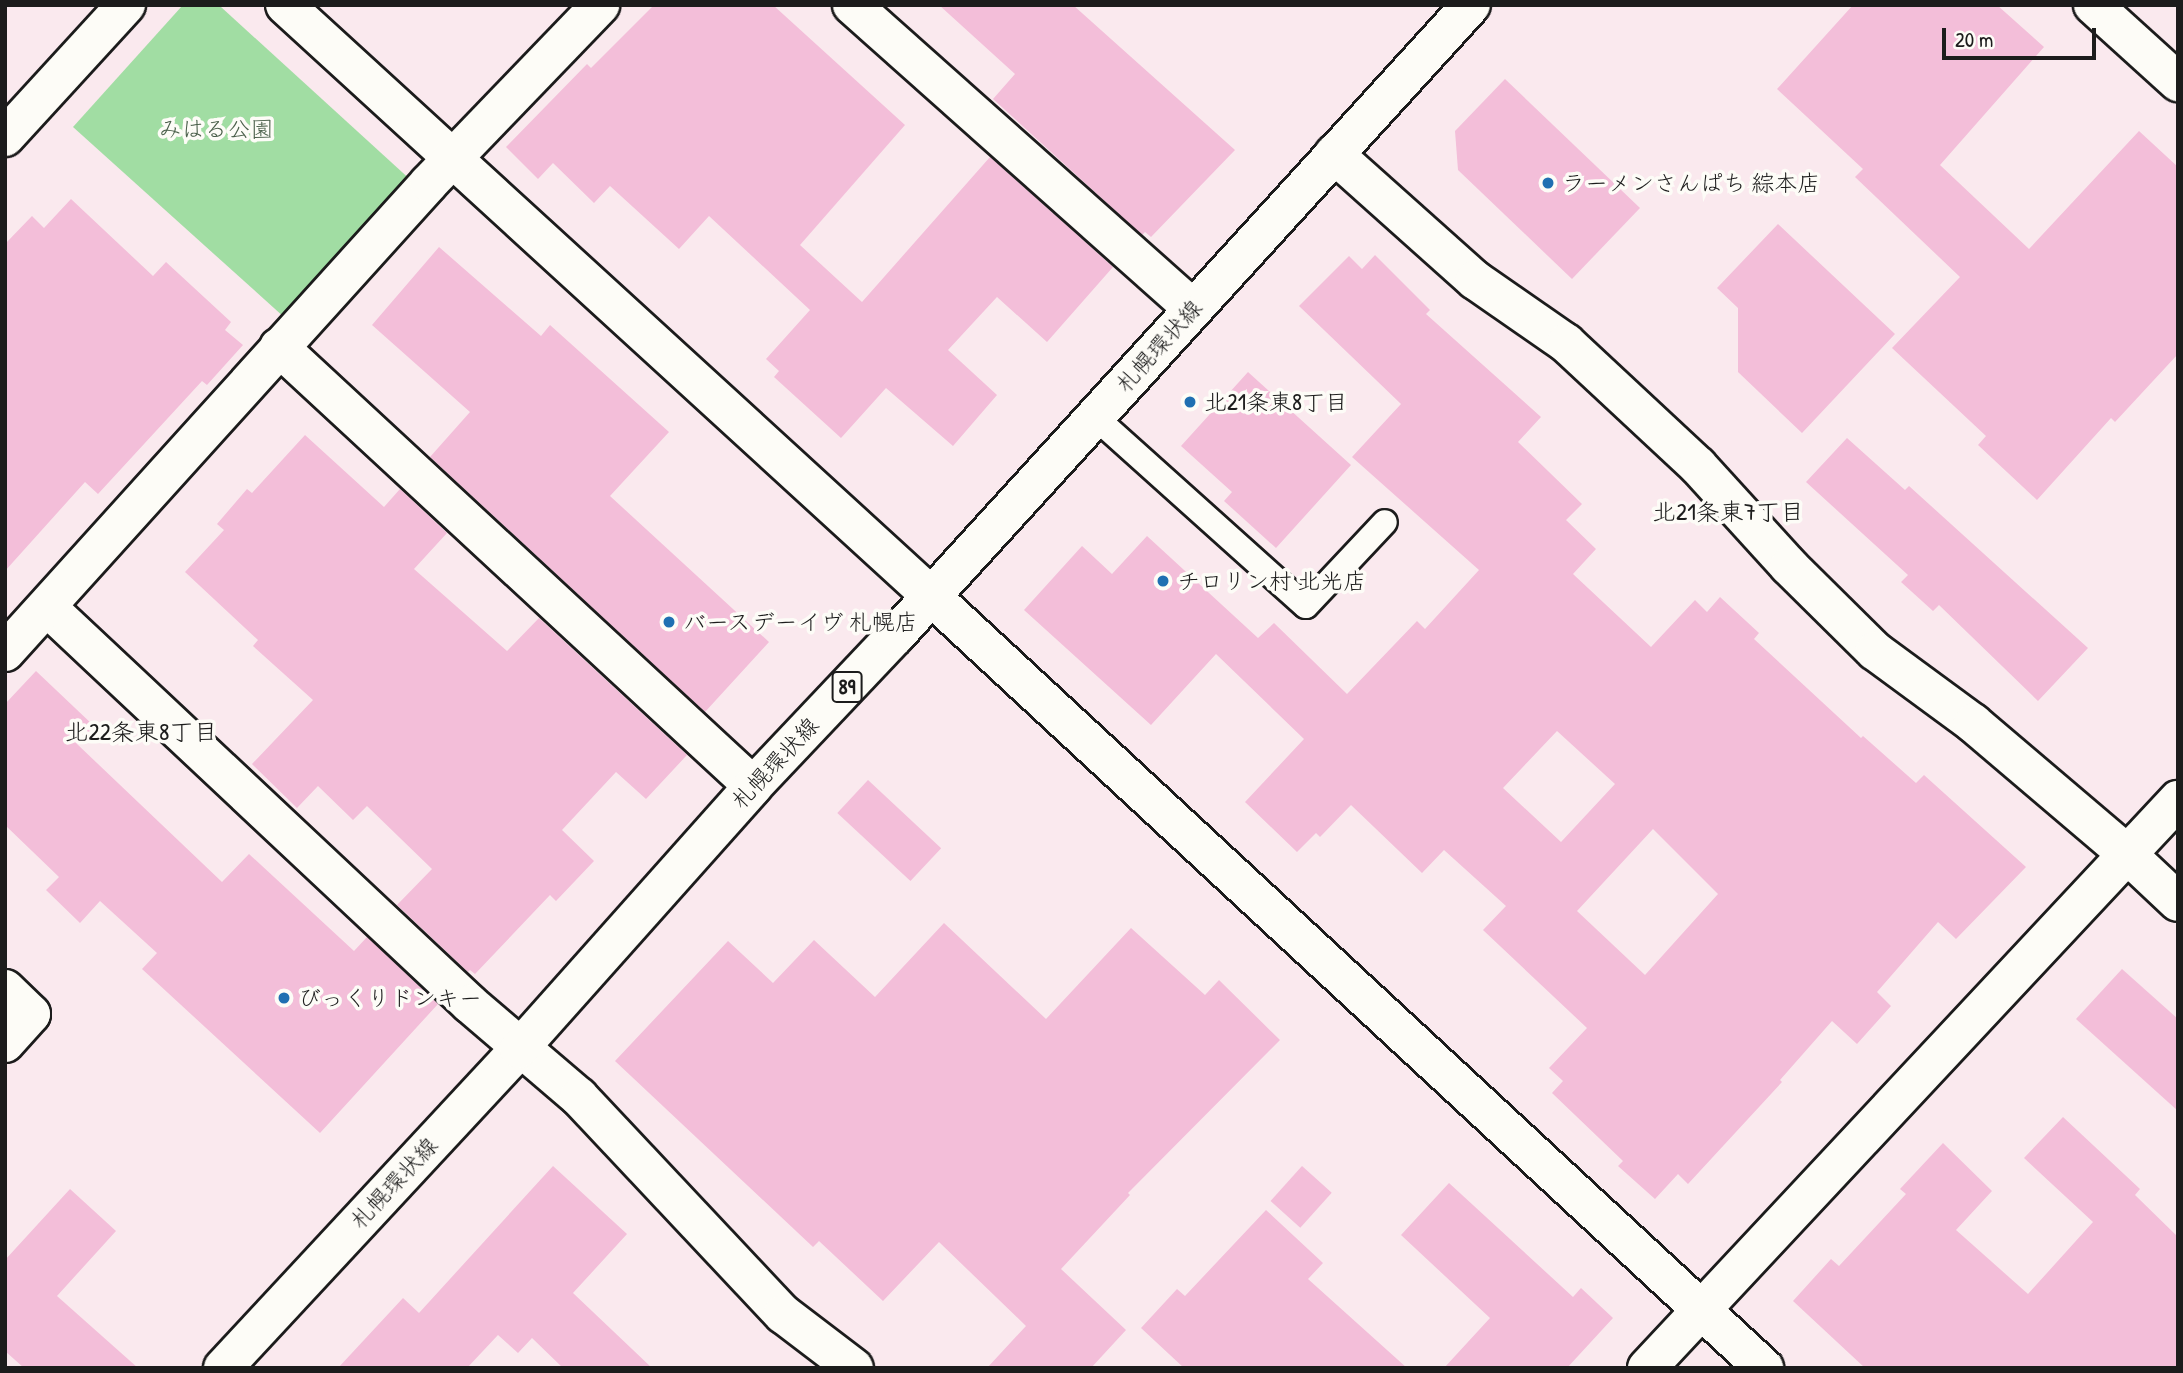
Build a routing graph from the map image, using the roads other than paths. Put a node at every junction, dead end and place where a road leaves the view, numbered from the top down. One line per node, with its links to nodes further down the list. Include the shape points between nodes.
1 (126, 5): 8 (street)
2 (285, 5): 10 (street)
3 (600, 5): 10 (street)
4 (852, 5): 11 (street)
5 (1471, 5): 9 (street, 札幌環状線 / 89)
6 (2093, 5): 7 (street)
7 (2178, 82)
8 (5, 136)
9 (1334, 154): 11 (street, 札幌環状線 / 89); 20 (street, via 1475,280 1566,343 1698,466 1875,651 1973,723)
10 (453, 157): 12 (street); 15 (street)
11 (1192, 309): 13 (street, 札幌環状線 / 89)
12 (279, 346): 16 (street); 18 (street)
13 (1095, 417): 14 (lane, via 1306,607); 15 (street, 札幌環状線 / 89)
14 (1385, 522)
15 (932, 596): 18 (street, 札幌環状線 / 89); 25 (street)
16 (47, 607): 17 (street); 24 (street)
17 (5, 652)
18 (753, 786): 24 (street, 札幌環状線 / 89)
19 (2178, 800): 20 (street)
20 (2126, 853): 21 (street); 25 (street)
21 (2178, 902)
22 (5, 989): 23 (street, via 31,1014)
23 (5, 1043)
24 (519, 1049): 26 (street, 札幌環状線 / 89); 27 (street, via 579,1097 783,1314)
25 (1701, 1311): 28 (street); 29 (street)
26 (222, 1368)
27 (854, 1368)
28 (1647, 1368)
29 (1763, 1368)

